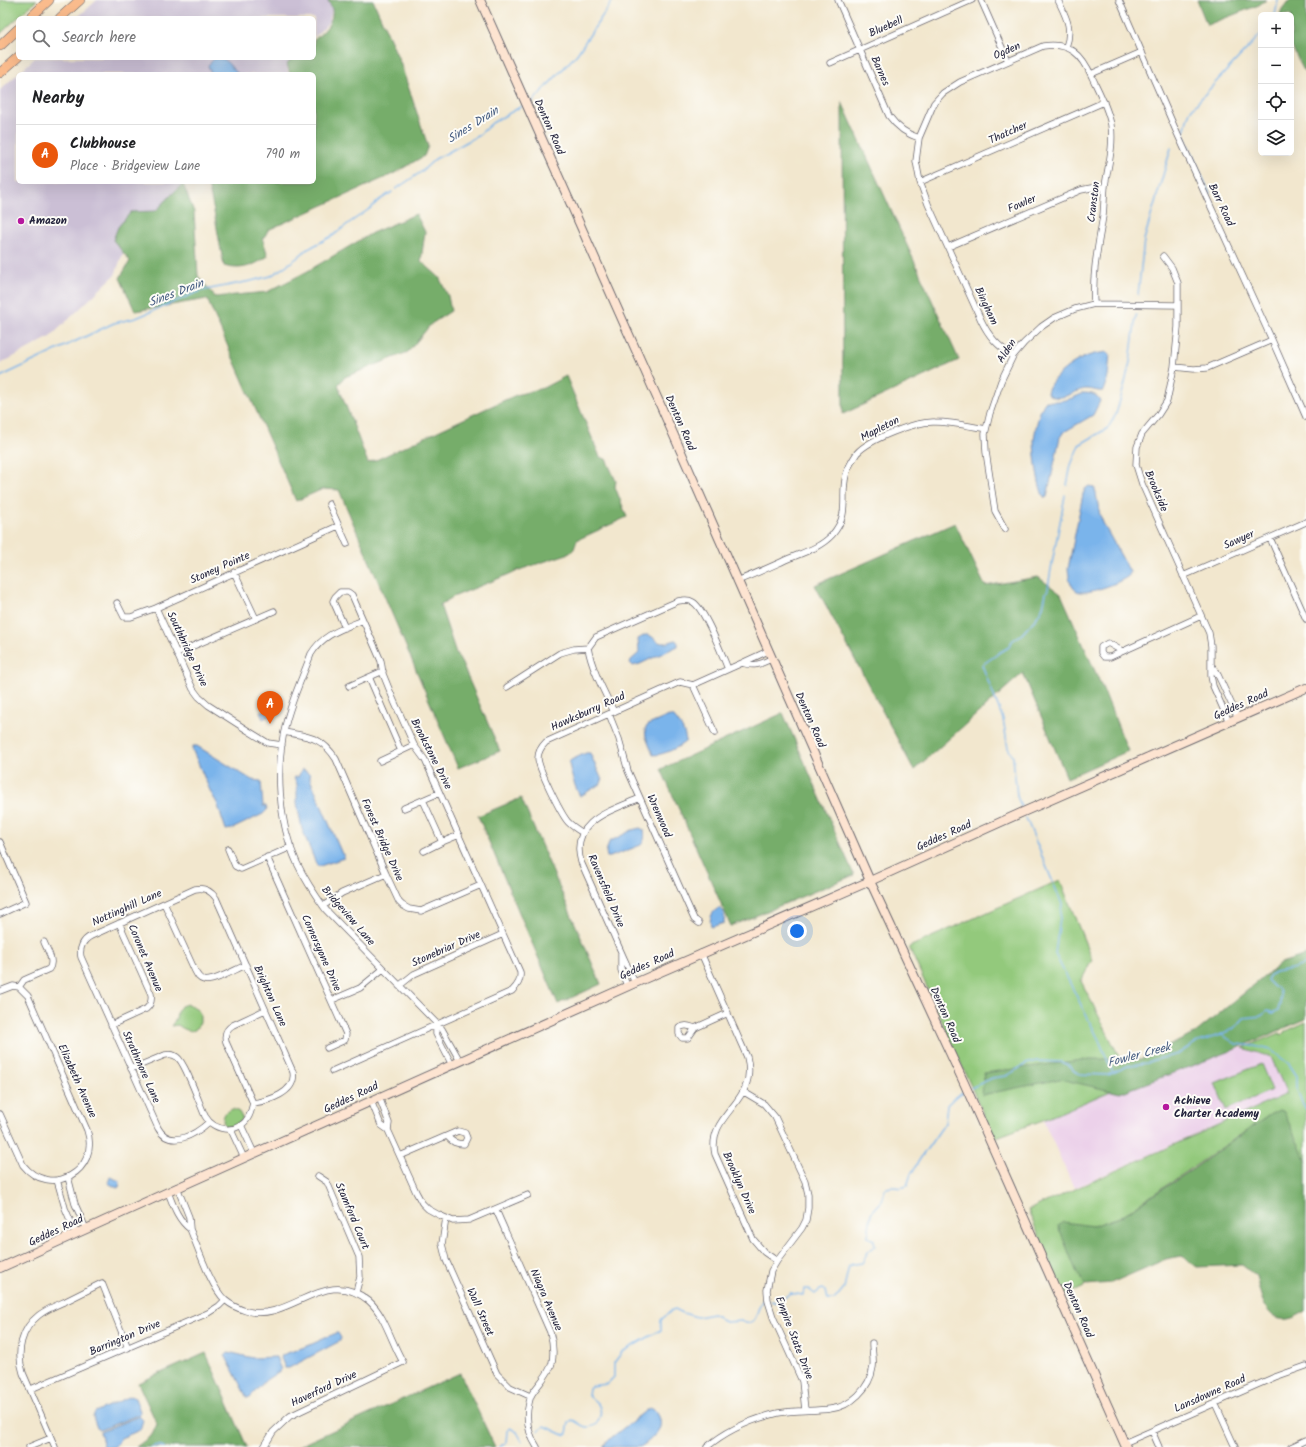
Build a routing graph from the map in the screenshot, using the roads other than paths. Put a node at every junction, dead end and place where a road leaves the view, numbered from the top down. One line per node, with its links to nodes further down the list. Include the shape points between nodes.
1 (80, 0): 11 (main road)
2 (480, 0): 45 (street, Denton Road)
3 (838, 0): 15 (street, Barnes)
4 (972, 0): 15 (street, Bluebell)
5 (981, 0): 19 (street)
6 (1058, 0): 14 (street, via 1068,22 1070,36)
7 (1119, 0): 16 (street, Barr Road)
8 (48, 1): 9 (main road); 10 (main road)
9 (32, 16)
10 (37, 16)
11 (62, 16)
12 (16, 31): 13 (main road)
13 (0, 46)
14 (1066, 47): 19 (street, Ogden, via 1043,46); 23 (street, via 1080,56)
15 (860, 50): 20 (street, Bluebell); 25 (street, Barnes, via 892,120 907,134)
16 (1142, 52): 23 (street); 32 (street, Barr Road)
17 (16, 59): 22 (main road)
18 (0, 61): 21 (main road)
19 (1008, 61): 25 (street, Ogden, via 960,82 943,93 934,103)
20 (830, 63)
21 (0, 67)
22 (0, 73)
23 (1091, 74): 24 (street)
24 (1104, 102): 26 (street, Thatcher); 27 (street, Cranston, via 1112,134)
25 (918, 138): 26 (street, Bingham, via 916,166)
26 (920, 182): 28 (street, Bingham)
27 (1105, 187): 28 (street, Fowler, via 1081,190); 30 (street, Cranston, via 1103,216 1095,258)
28 (948, 247): 33 (street, Bingham, via 986,332 996,344)
29 (1164, 256): 31 (street, Brookside, via 1177,278)
30 (1094, 304): 31 (street, Alden); 33 (street, Alden, via 1054,318 1032,334)
31 (1178, 305): 34 (street, Brookside)
32 (1272, 340): 34 (street, via 1207,368); 35 (street, Barr Road)
33 (1013, 356): 36 (street, Alden, via 1001,381)
34 (1174, 367): 44 (street, Brookside, via 1167,402 1142,434 1137,447 1136,465)
35 (1306, 417)
36 (986, 429): 40 (street, Alden, via 986,452 995,511); 45 (street, Mapleton, via 925,422 908,426 865,446 851,463 846,474 844,513 832,534 816,547)
37 (329, 504): 39 (street)
38 (1305, 523): 41 (street, Sawyer)
39 (338, 526): 42 (street); 43 (street, Stoney Pointe)
40 (1004, 529)
41 (1270, 538): 44 (street, Sawyer); 51 (street)
42 (347, 544)
43 (234, 572): 47 (street, Stoney Pointe); 50 (street)
44 (1183, 576): 49 (street, Brookside)
45 (737, 581): 55 (street, Denton Road)
46 (117, 603): 47 (street, Stoney Pointe, via 124,617 131,618)
47 (156, 608): 57 (street, Southbridge Drive)
48 (274, 611): 50 (street)
49 (1200, 616): 56 (street); 60 (street, Brookside, via 1210,639)
50 (256, 619): 57 (street)
51 (1306, 619)
52 (363, 620): 53 (street, Bridgeview Lane); 53 (street, Brookstone Drive, via 352,595 340,592 333,601); 62 (street, Brookstone Drive)
53 (345, 628): 71 (street, Bridgeview Lane, via 321,640 311,654)
54 (588, 648): 61 (street, via 596,637 678,601 687,600 692,601 702,612); 66 (street, via 574,648 560,653); 68 (street, Wrenwood)
55 (768, 651): 58 (street, Denton Road); 59 (street, Hawksburry Road)
56 (1122, 651)
57 (177, 653): 73 (street, Southbridge Drive, via 193,689 204,701 268,743)
58 (771, 659): 59 (street, Hawksburry Road, via 751,666); 91 (street, Denton Road)
59 (742, 663): 61 (street, Hawksburry Road)
60 (1212, 666): 69 (street, Brookside); 70 (street, Brookside, via 1213,686)
61 (728, 669): 64 (street, Hawksburry Road)
62 (383, 671): 63 (street); 74 (street, Brookstone Drive)
63 (369, 677): 65 (street); 75 (street)
64 (693, 685): 68 (street, Hawksburry Road, via 680,682); 72 (street)
65 (348, 686)
66 (507, 687)
67 (1306, 688): 69 (street, Geddes Road)
68 (611, 713): 78 (street, Wrenwood, via 628,771); 81 (street, Hawksburry Road, via 546,742 538,754 540,766 561,813 571,825)
69 (1238, 718): 70 (street, Geddes Road)
70 (1229, 722): 91 (street, Geddes Road)
71 (284, 732): 73 (street, Bridgeview Lane); 90 (street, Forest Bridge Drive, via 312,738 329,749 336,759)
72 (715, 733)
73 (282, 745): 85 (street, Bridgeview Lane, via 279,775 282,808)
74 (414, 745): 75 (street); 77 (street, Brookstone Drive, via 425,760)
75 (401, 751): 76 (street)
76 (380, 761)
77 (439, 793): 79 (street); 82 (street, Brookstone Drive)
78 (640, 798): 81 (street, via 597,818); 98 (street, Wrenwood, via 694,919)
79 (424, 800): 80 (street); 84 (street)
80 (404, 808)
81 (583, 833): 101 (street, Ravensfield Drive, via 579,848 581,862)
82 (459, 835): 84 (street); 92 (street, Brookstone Drive)
83 (0, 842): 88 (street)
84 (442, 842): 87 (street)
85 (291, 848): 89 (street); 95 (street, Bridgeview Lane, via 307,882)
86 (228, 849): 89 (street, via 238,868)
87 (424, 851)
88 (2, 854): 96 (street, via 26,902)
89 (267, 857): 111 (street, Cornersyone Drive)
90 (386, 874): 92 (street, Forest Bridge Drive, via 405,908 417,911); 95 (street, via 342,893)
91 (870, 881): 102 (street, Geddes Road); 158 (street, Denton Road, via 965,1085)
92 (481, 885): 99 (street, Brookstone Drive)
93 (194, 889): 94 (street, Nottinghill Lane); 104 (street, Brighton Lane, via 207,890 216,898)
94 (164, 903): 97 (street, Nottinghill Lane); 104 (street, via 200,979 211,980)
95 (323, 906): 105 (street, Bridgeview Lane)
96 (0, 914)
97 (119, 923): 103 (street, Nottinghill Lane, via 87,938 81,948); 115 (street, Coronet Avenue, via 152,1000 146,1009)
98 (699, 923)
99 (503, 934): 107 (street, Stonebriar Drive, via 414,974); 114 (street, Brookstone Drive, via 520,975 519,983 512,991)
100 (44, 942): 109 (street, via 52,966 24,980)
101 (621, 952): 106 (street, Ravensfield Drive); 108 (street, Ravensfield Drive, via 621,970)
102 (702, 953): 106 (street, Geddes Road); 113 (street, Brooklyn Drive)
103 (81, 957): 115 (street, Strathmore Lane)
104 (246, 965): 112 (street, Brighton Lane)
105 (383, 969): 107 (street, Bridgeview Lane); 111 (street, via 360,988)
106 (635, 983): 108 (street, Geddes Road)
107 (399, 986): 114 (street, Bridgeview Lane)
108 (627, 986): 118 (street, Geddes Road)
109 (20, 987): 110 (street, via 13,986); 134 (street, Elizabeth Avenue, via 28,996 88,1133 88,1157 79,1170)
110 (0, 991)
111 (332, 1000): 117 (street, Cornersyone Drive, via 346,1037)
112 (265, 1010): 124 (street, via 231,1026 225,1034 226,1042); 124 (street, Brighton Lane, via 292,1070 293,1081 283,1092 262,1102)
113 (728, 1014): 116 (street); 121 (street, Brooklyn Drive, via 749,1063 749,1076)
114 (436, 1024): 118 (street, Bridgeview Lane, via 442,1029); 118 (street, Bridgeview Lane, via 436,1034); 120 (street)
115 (111, 1025): 119 (street, Strathmore Lane)
116 (695, 1028)
117 (328, 1048)
118 (456, 1063): 122 (street, Geddes Road)
119 (131, 1070): 126 (street, via 165,1055 177,1057); 126 (street, Strathmore Lane, via 165,1138 181,1138 201,1129)
120 (332, 1071)
121 (744, 1092): 144 (street, Brooklyn Drive, via 718,1127 714,1148 753,1239 764,1252); 144 (street, Empire State Drive, via 764,1104 775,1117 805,1181 808,1194 804,1224)
122 (379, 1097): 123 (street, Geddes Road); 128 (street, via 389,1123)
123 (371, 1101): 128 (street, via 381,1125); 130 (street, Geddes Road)
124 (253, 1103): 127 (street, via 250,1115)
125 (0, 1114): 135 (street, via 26,1168 41,1178)
126 (209, 1122): 127 (street, via 225,1130)
127 (237, 1127): 130 (street); 132 (street)
128 (388, 1130): 131 (street)
129 (447, 1136): 131 (street)
130 (254, 1153): 132 (street, Geddes Road)
131 (400, 1156): 140 (street, via 422,1203)
132 (244, 1158): 136 (street, Geddes Road)
133 (318, 1176): 146 (street, Stamford Court, via 327,1182 357,1249 361,1271)
134 (66, 1178): 135 (street); 141 (street)
135 (57, 1180): 143 (street)
136 (177, 1188): 137 (street, Geddes Road); 142 (street, via 189,1217)
137 (168, 1192): 141 (street, Geddes Road); 142 (street, via 181,1220)
138 (528, 1195): 139 (street)
139 (496, 1210): 140 (street, via 468,1220 454,1221); 152 (street, Niagra Avenue, via 552,1340 552,1364)
140 (446, 1218): 152 (street, Wall Street, via 442,1244 446,1260 497,1374 510,1387)
141 (86, 1229): 143 (street, Geddes Road)
142 (190, 1229): 147 (street, via 216,1287)
143 (76, 1234): 145 (street, Geddes Road)
144 (777, 1261): 154 (street, Empire State Drive, via 769,1278 767,1296 770,1309 802,1381)
145 (0, 1268)
146 (356, 1292): 147 (street, via 325,1290 279,1310 263,1313 239,1309); 161 (street, Haverford Drive, via 378,1311 403,1362 290,1416 273,1432)
147 (225, 1300): 149 (street, Barrington Drive, via 208,1313)
148 (872, 1343): 154 (street, via 873,1370 860,1394 840,1407)
149 (128, 1348): 151 (street, Barrington Drive); 151 (street, via 102,1283 43,1312 30,1324 22,1340 20,1357 21,1367)
150 (1306, 1366): 153 (street, Lansdowne Road)
151 (31, 1389): 156 (street)
152 (530, 1396): 162 (street, via 527,1423)
153 (1215, 1403): 155 (street, Lansdowne Road); 165 (street)
154 (805, 1410): 163 (street, via 758,1419 733,1430)
155 (1152, 1431): 158 (street, Lansdowne Road); 164 (street)
156 (51, 1438): 159 (street); 160 (street)
157 (1306, 1440): 166 (street)
158 (1125, 1445)
159 (29, 1447)
160 (55, 1447)
161 (264, 1447)
162 (537, 1447)
163 (707, 1447)
164 (1159, 1447)
165 (1235, 1447)
166 (1291, 1447)

